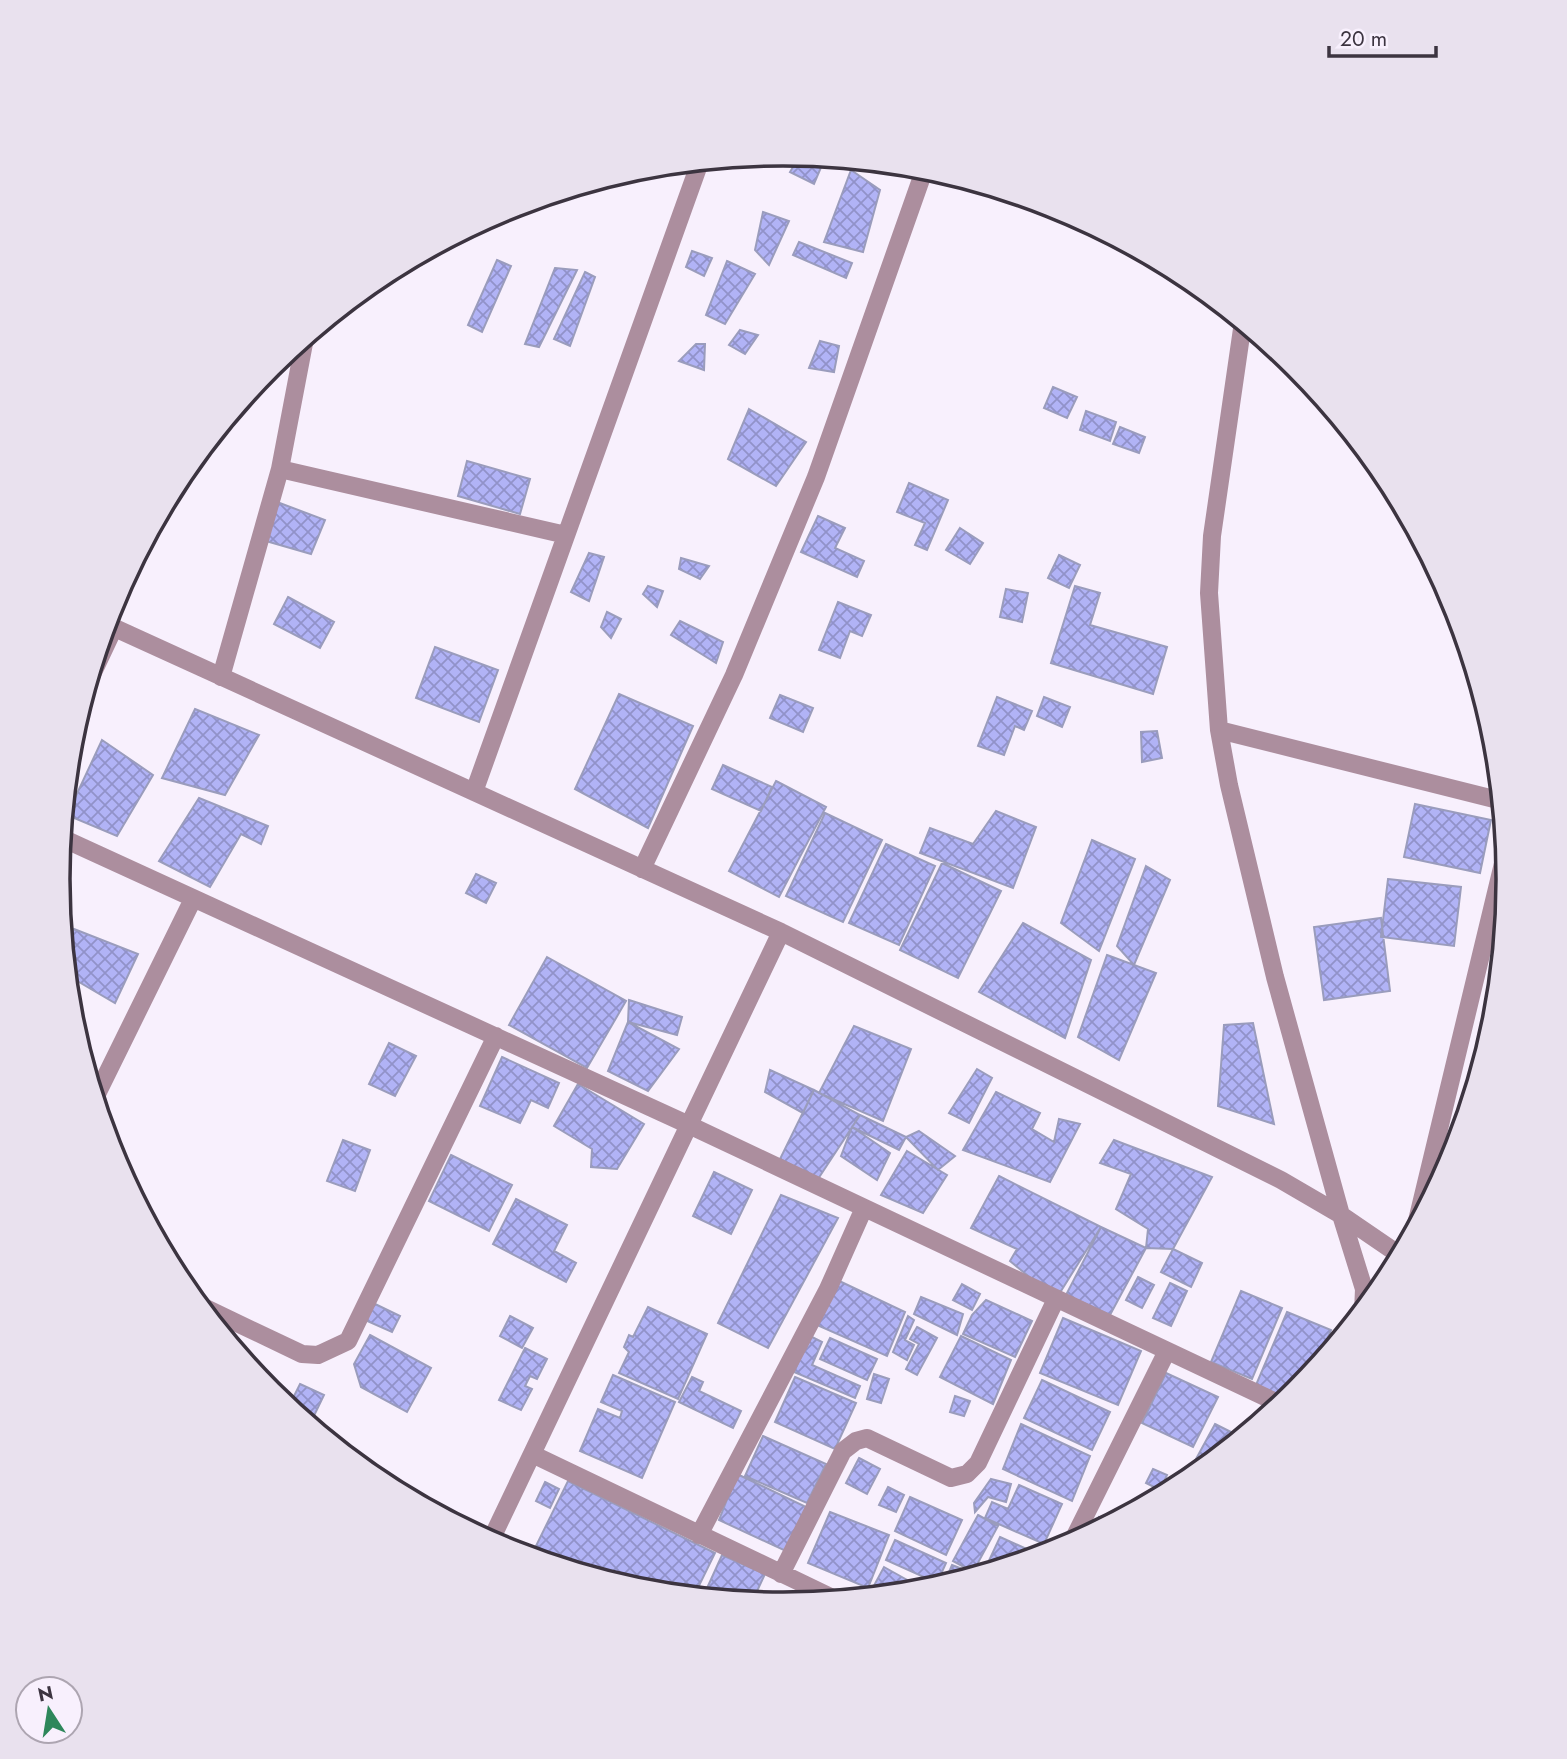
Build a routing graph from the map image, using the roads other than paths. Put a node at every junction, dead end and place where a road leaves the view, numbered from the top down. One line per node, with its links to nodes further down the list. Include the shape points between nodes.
1 (697, 171): 6 (street)
2 (921, 180): 13 (street, via 816,477 734,675)
3 (1241, 333): 9 (street, via 1212,536 1209,593)
4 (302, 353): 5 (street)
5 (280, 469): 6 (street); 8 (street)
6 (566, 535): 10 (street)
7 (116, 629): 8 (street)
8 (221, 677): 10 (street)
9 (1219, 730): 11 (street); 22 (street, via 1275,977)
10 (474, 792): 13 (street)
11 (1492, 799)
12 (72, 842): 14 (street)
13 (642, 869): 16 (street)
14 (193, 899): 17 (street); 18 (street)
15 (1495, 923): 20 (street)
16 (781, 932): 19 (street); 22 (street, via 1212,1144)
17 (496, 1036): 19 (street); 26 (street, via 348,1341 318,1355 302,1354)
18 (101, 1086)
19 (689, 1125): 21 (street); 29 (street)
20 (1425, 1191)
21 (864, 1208): 25 (street); 32 (street, via 828,1289)
22 (1340, 1215): 23 (street); 24 (street)
23 (1392, 1250)
24 (1364, 1295)
25 (1056, 1298): 27 (street); 33 (street, via 978,1463 967,1474 951,1478 867,1438 856,1441 843,1451)
26 (216, 1313)
27 (1167, 1351): 28 (street); 30 (street)
28 (1271, 1400)
29 (532, 1454): 31 (street); 32 (street)
30 (1078, 1529)
31 (495, 1532)
32 (699, 1535): 33 (street)
33 (781, 1574): 34 (street)
34 (819, 1591)

